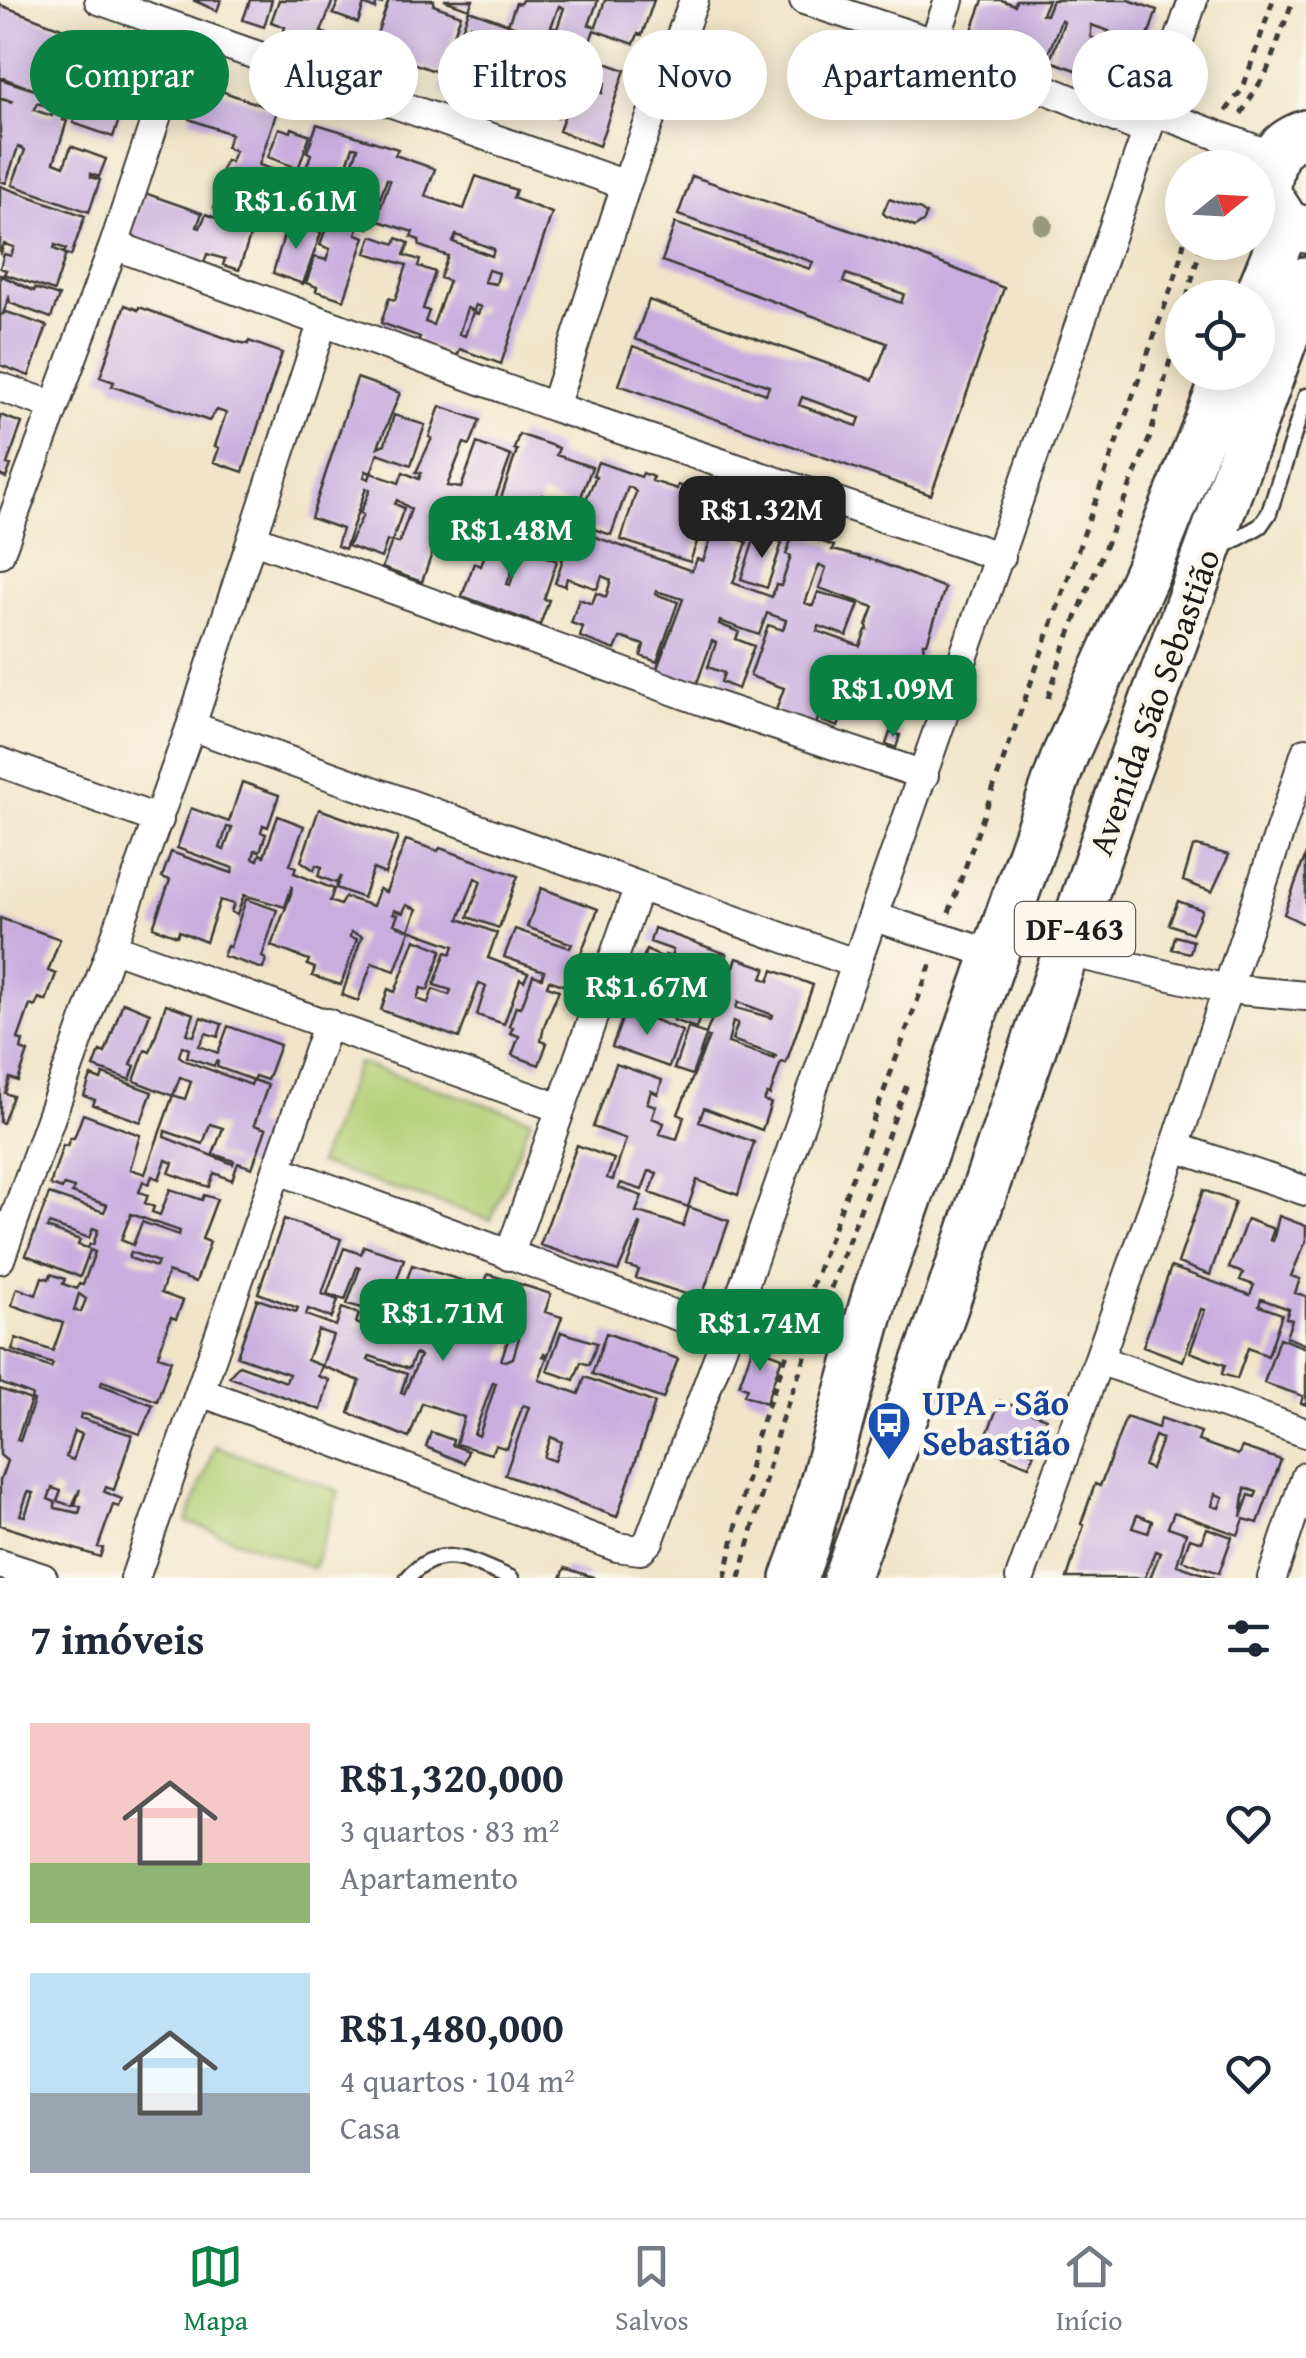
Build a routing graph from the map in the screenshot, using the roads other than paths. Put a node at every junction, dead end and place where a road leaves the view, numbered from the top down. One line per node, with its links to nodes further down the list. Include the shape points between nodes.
1 (100, 0): 6 (street)
2 (694, 0): 14 (street)
3 (804, 0): 7 (street)
4 (949, 0): 8 (street)
5 (1193, 0): 12 (street)
6 (185, 30)
7 (895, 30)
8 (939, 30)
9 (229, 45): 14 (street)
10 (1052, 86): 12 (street)
11 (155, 120): 16 (street)
12 (1150, 121): 13 (street); 27 (street)
13 (1290, 145): 15 (main road, DF-463, via 1267,193)
14 (626, 185): 23 (street)
15 (1296, 227): 17 (main road, Avenida São Sebastião / DF-463)
16 (114, 245): 18 (street); 22 (street)
17 (1290, 307): 26 (main road, Avenida São Sebastião / DF-463)
18 (322, 324): 23 (street); 24 (street)
19 (0, 387): 22 (street)
20 (1220, 390): 30 (main road, Avenida São Sebastião / DF-463)
21 (1306, 396): 26 (lane, via 1260,526)
22 (52, 406): 25 (street)
23 (554, 407): 27 (street)
24 (254, 539): 28 (street); 32 (street)
25 (0, 554)
26 (1206, 554): 33 (main road, Avenida São Sebastião / DF-463)
27 (1001, 557): 32 (street)
28 (192, 726): 34 (street); 35 (street)
29 (1306, 752): 41 (street)
30 (1064, 755): 33 (main road, via 1107,758); 39 (main road, Avenida São Sebastião / DF-463)
31 (0, 762): 34 (street)
32 (924, 775): 36 (street)
33 (1125, 778): 38 (main road, Avenida São Sebastião / DF-463)
34 (159, 820): 37 (street)
35 (638, 886): 40 (street); 44 (street)
36 (874, 917): 39 (street); 40 (street)
37 (114, 948): 43 (street); 49 (street)
38 (1068, 952): 41 (street); 51 (main road, Avenida São Sebastião / DF-463)
39 (993, 954): 50 (main road, Avenida São Sebastião / DF-463)
40 (857, 964): 52 (street)
41 (1227, 989): 42 (street); 45 (street)
42 (1306, 996)
43 (328, 1024): 44 (street); 46 (street)
44 (560, 1108): 48 (street)
45 (1175, 1147): 47 (street); 53 (street)
46 (279, 1170): 48 (street); 54 (street)
47 (1306, 1190)
48 (508, 1256): 52 (street)
49 (0, 1260)
50 (876, 1292): 51 (main road, via 901,1311); 62 (main road, Avenida São Sebastião / DF-463)
51 (944, 1310): 63 (main road, Avenida São Sebastião / DF-463)
52 (727, 1334): 54 (street, via 656,1528 640,1550)
53 (1099, 1360): 55 (street); 64 (street)
54 (201, 1392): 59 (street)
55 (1306, 1433)
56 (1306, 1476): 65 (street)
57 (0, 1564): 58 (street)
58 (44, 1578)
59 (135, 1578)
60 (408, 1578): 61 (lane, via 420,1564 454,1556)
61 (511, 1578)
62 (794, 1578)
63 (846, 1578)
64 (1020, 1578)
65 (1272, 1578)

